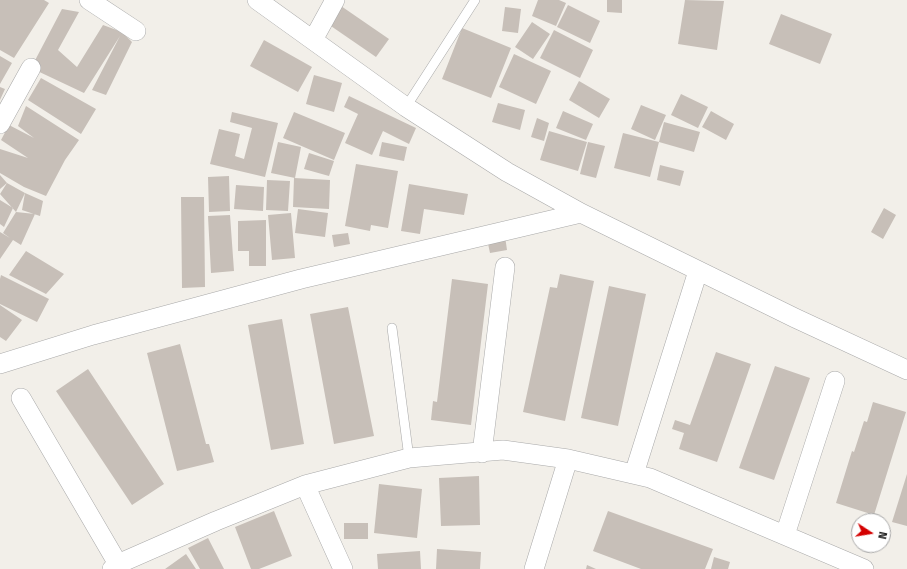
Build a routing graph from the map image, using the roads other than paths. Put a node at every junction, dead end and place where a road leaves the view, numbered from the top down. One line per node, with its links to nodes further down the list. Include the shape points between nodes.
1 (89, 0): 5 (street)
2 (257, 0): 6 (street)
3 (335, 0): 6 (street)
4 (475, 0): 8 (lane)
5 (136, 31)
6 (313, 40): 8 (street)
7 (31, 68): 9 (street)
8 (406, 107): 10 (street, via 507,172)
9 (0, 124)
10 (581, 214): 12 (street); 14 (street, via 301,279 93,335)
11 (505, 267): 18 (street)
12 (698, 271): 15 (street); 21 (street)
13 (392, 328): 19 (lane)
14 (0, 364)
15 (907, 370)
16 (835, 381): 23 (street)
17 (21, 398): 24 (street)
18 (482, 453): 19 (street); 20 (street, via 503,450)
19 (409, 458): 22 (street)
20 (568, 459): 21 (street); 26 (street)
21 (634, 474): 23 (street, via 650,478)
22 (305, 485): 24 (street); 25 (street)
23 (785, 535): 27 (street)
24 (115, 566)
25 (343, 569)
26 (534, 569)
27 (864, 569)

